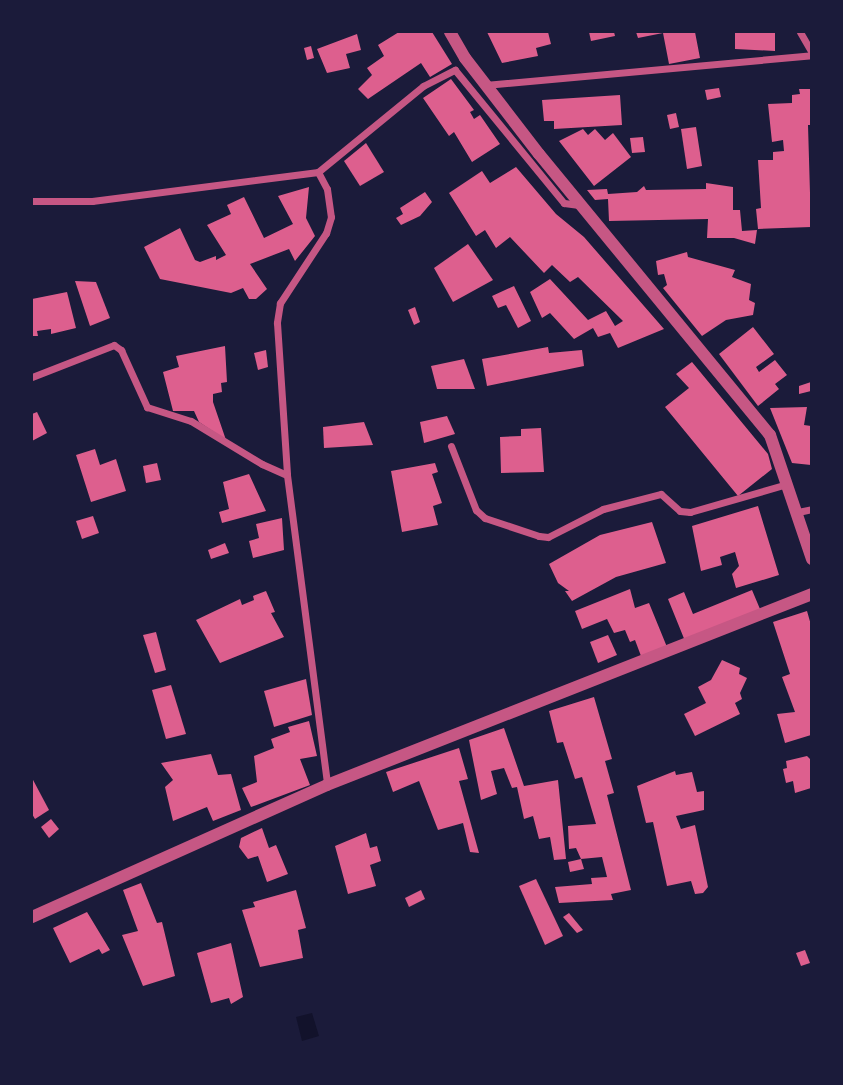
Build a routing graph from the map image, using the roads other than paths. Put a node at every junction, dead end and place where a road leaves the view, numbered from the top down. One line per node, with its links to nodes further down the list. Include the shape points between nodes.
1 (450, 32): 4 (street)
2 (800, 32): 3 (street)
3 (811, 54): 4 (street)
4 (485, 85): 7 (street)
5 (318, 172): 6 (street, via 92,201); 7 (street, via 423,86 455,70 564,203); 10 (street, via 327,189 331,217 326,233 285,294 277,323)
6 (32, 201)
7 (585, 205): 11 (street, via 770,435)
8 (32, 377): 10 (street, via 114,345 121,350 147,407 191,421)
9 (451, 446): 11 (street, via 476,510 485,518 548,537 603,509 661,494 680,511 690,512)
10 (287, 475): 16 (street)
11 (787, 484): 13 (street)
12 (811, 509): 13 (street)
13 (798, 512): 14 (street)
14 (811, 559)
15 (811, 594): 16 (street)
16 (327, 785): 17 (street)
17 (32, 918)

